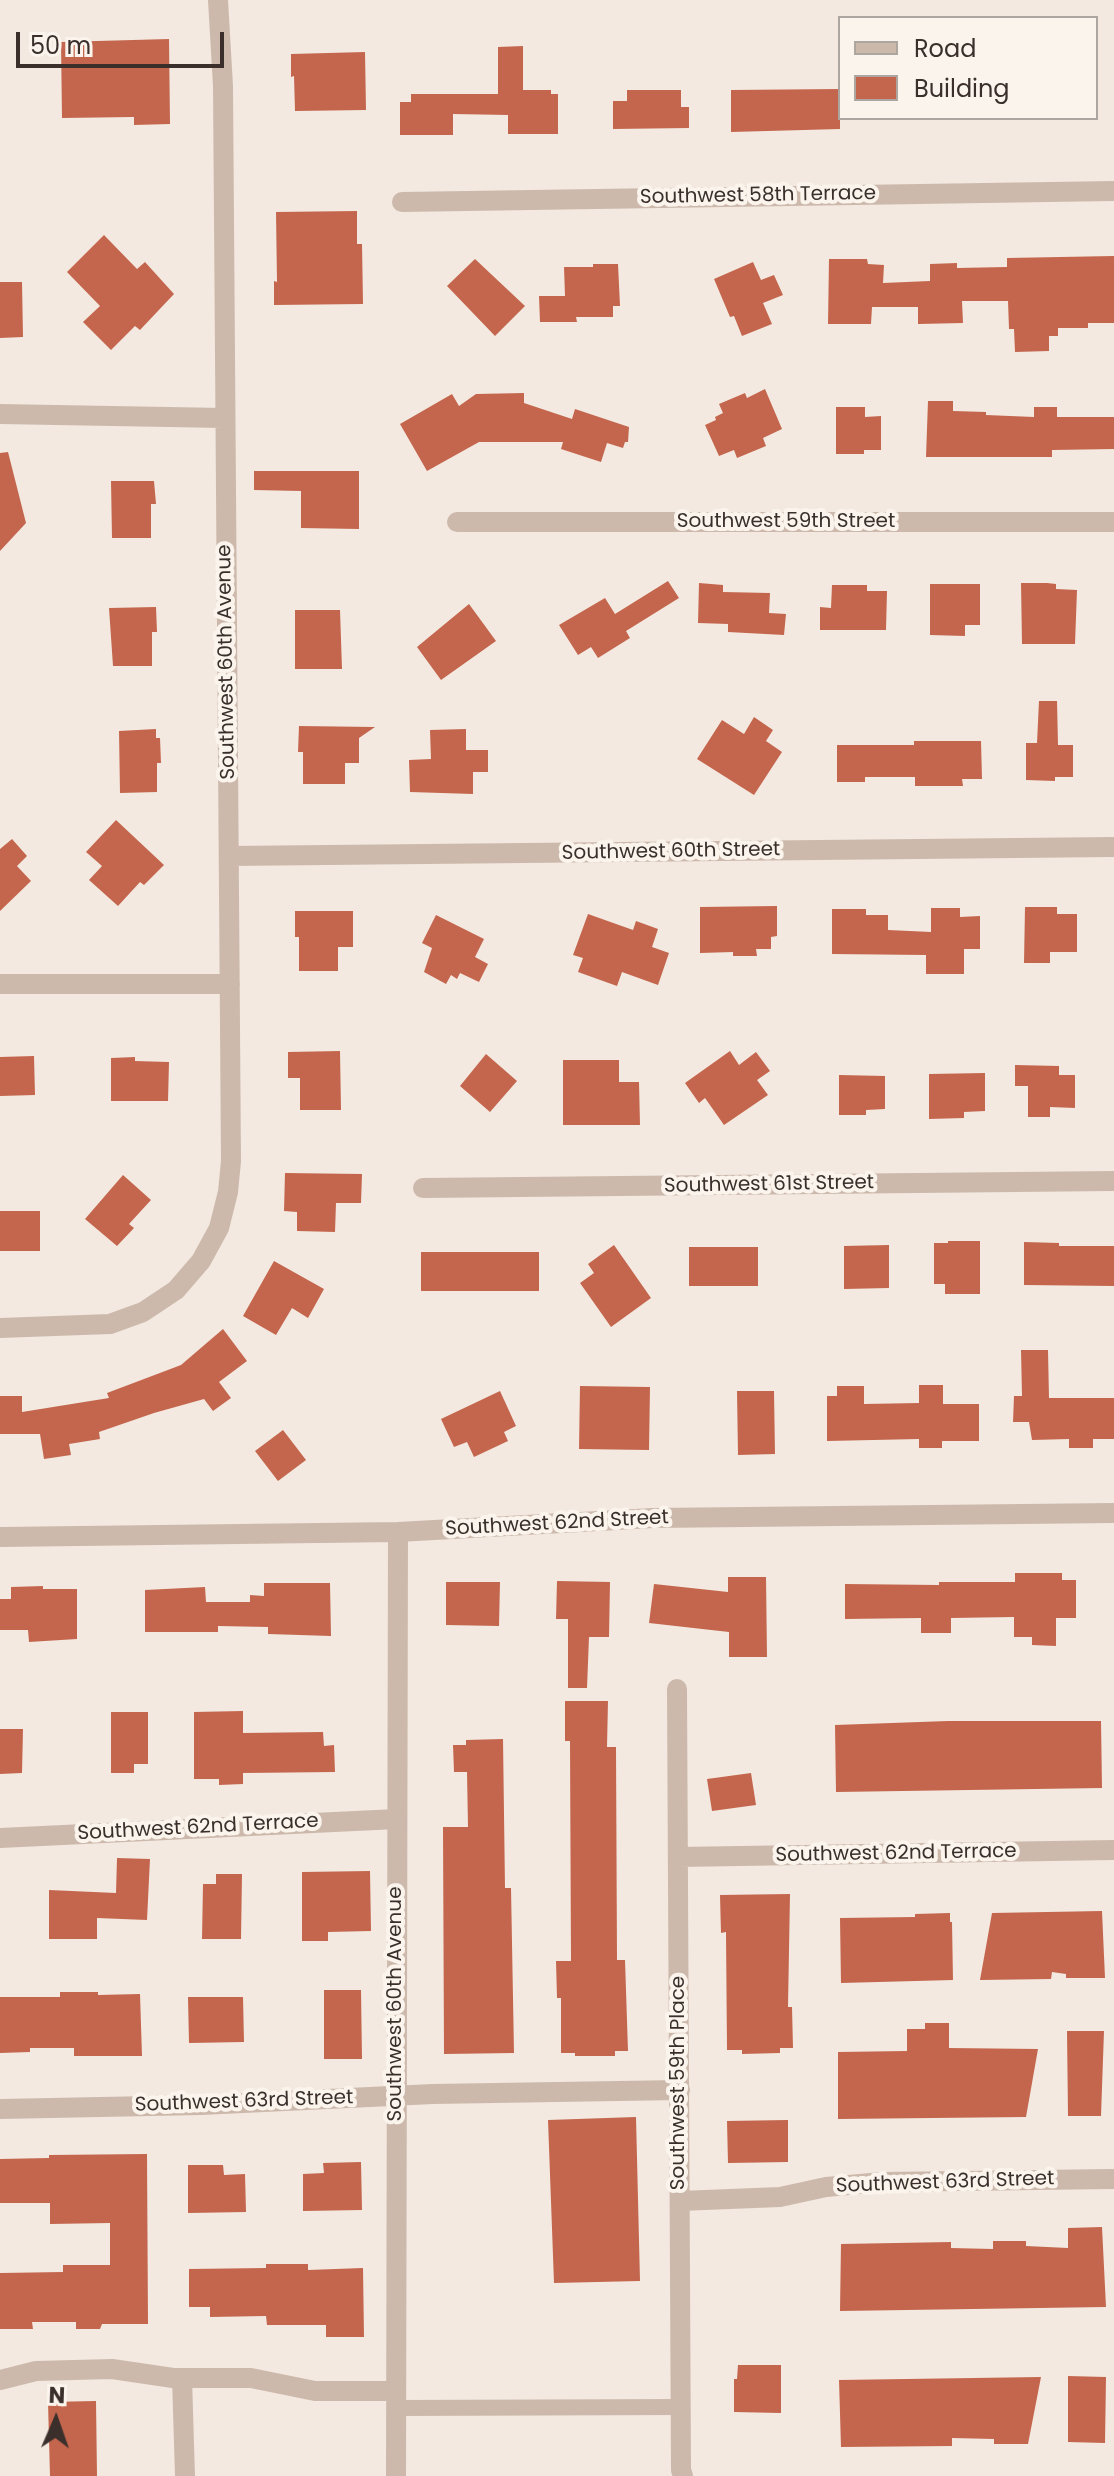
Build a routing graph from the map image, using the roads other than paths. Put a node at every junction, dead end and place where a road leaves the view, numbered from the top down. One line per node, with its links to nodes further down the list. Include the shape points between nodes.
1 (218, 0): 5 (street, Southwest 60th Avenue)
2 (1114, 191): 3 (street, Southwest 58th Terrace)
3 (402, 202)
4 (0, 414): 5 (street)
5 (224, 418): 9 (street, Southwest 60th Avenue)
6 (457, 522): 7 (street, Southwest 59th Street)
7 (1114, 522)
8 (1114, 847): 9 (street, Southwest 60th Street)
9 (229, 856): 11 (street, Southwest 60th Avenue)
10 (0, 984): 11 (street)
11 (230, 984): 14 (street, Southwest 60th Avenue, via 231,1161 225,1209 201,1261 161,1301 126,1320)
12 (1114, 1181): 13 (street, Southwest 61st Street)
13 (423, 1188)
14 (0, 1328)
15 (1114, 1513): 16 (street, Southwest 62nd Street, via 653,1518)
16 (398, 1532): 17 (street, Southwest 62nd Street); 19 (street, Southwest 60th Avenue)
17 (0, 1537)
18 (677, 1689): 22 (street, Southwest 59th Place)
19 (397, 1819): 20 (street, Southwest 62nd Terrace); 24 (street, Southwest 60th Avenue)
20 (0, 1838)
21 (1114, 1850): 22 (street, Southwest 62nd Terrace)
22 (678, 1857): 23 (street, Southwest 59th Place)
23 (680, 2090): 24 (street, Southwest 63rd Street); 27 (street, Southwest 59th Place)
24 (396, 2096): 25 (street, Southwest 63rd Street); 30 (street, Southwest 60th Avenue)
25 (0, 2109)
26 (1114, 2179): 27 (street, Southwest 63rd Street, via 882,2182 754,2199)
27 (680, 2201): 31 (street, Southwest 59th Place)
28 (182, 2378): 29 (street, via 112,2369 36,2371); 30 (street, via 251,2378); 32 (street)
29 (0, 2380)
30 (396, 2400): 31 (lane); 33 (street, Southwest 60th Avenue)
31 (682, 2407): 34 (street, Southwest 59th Place)
32 (185, 2476)
33 (396, 2476)
34 (683, 2476)

